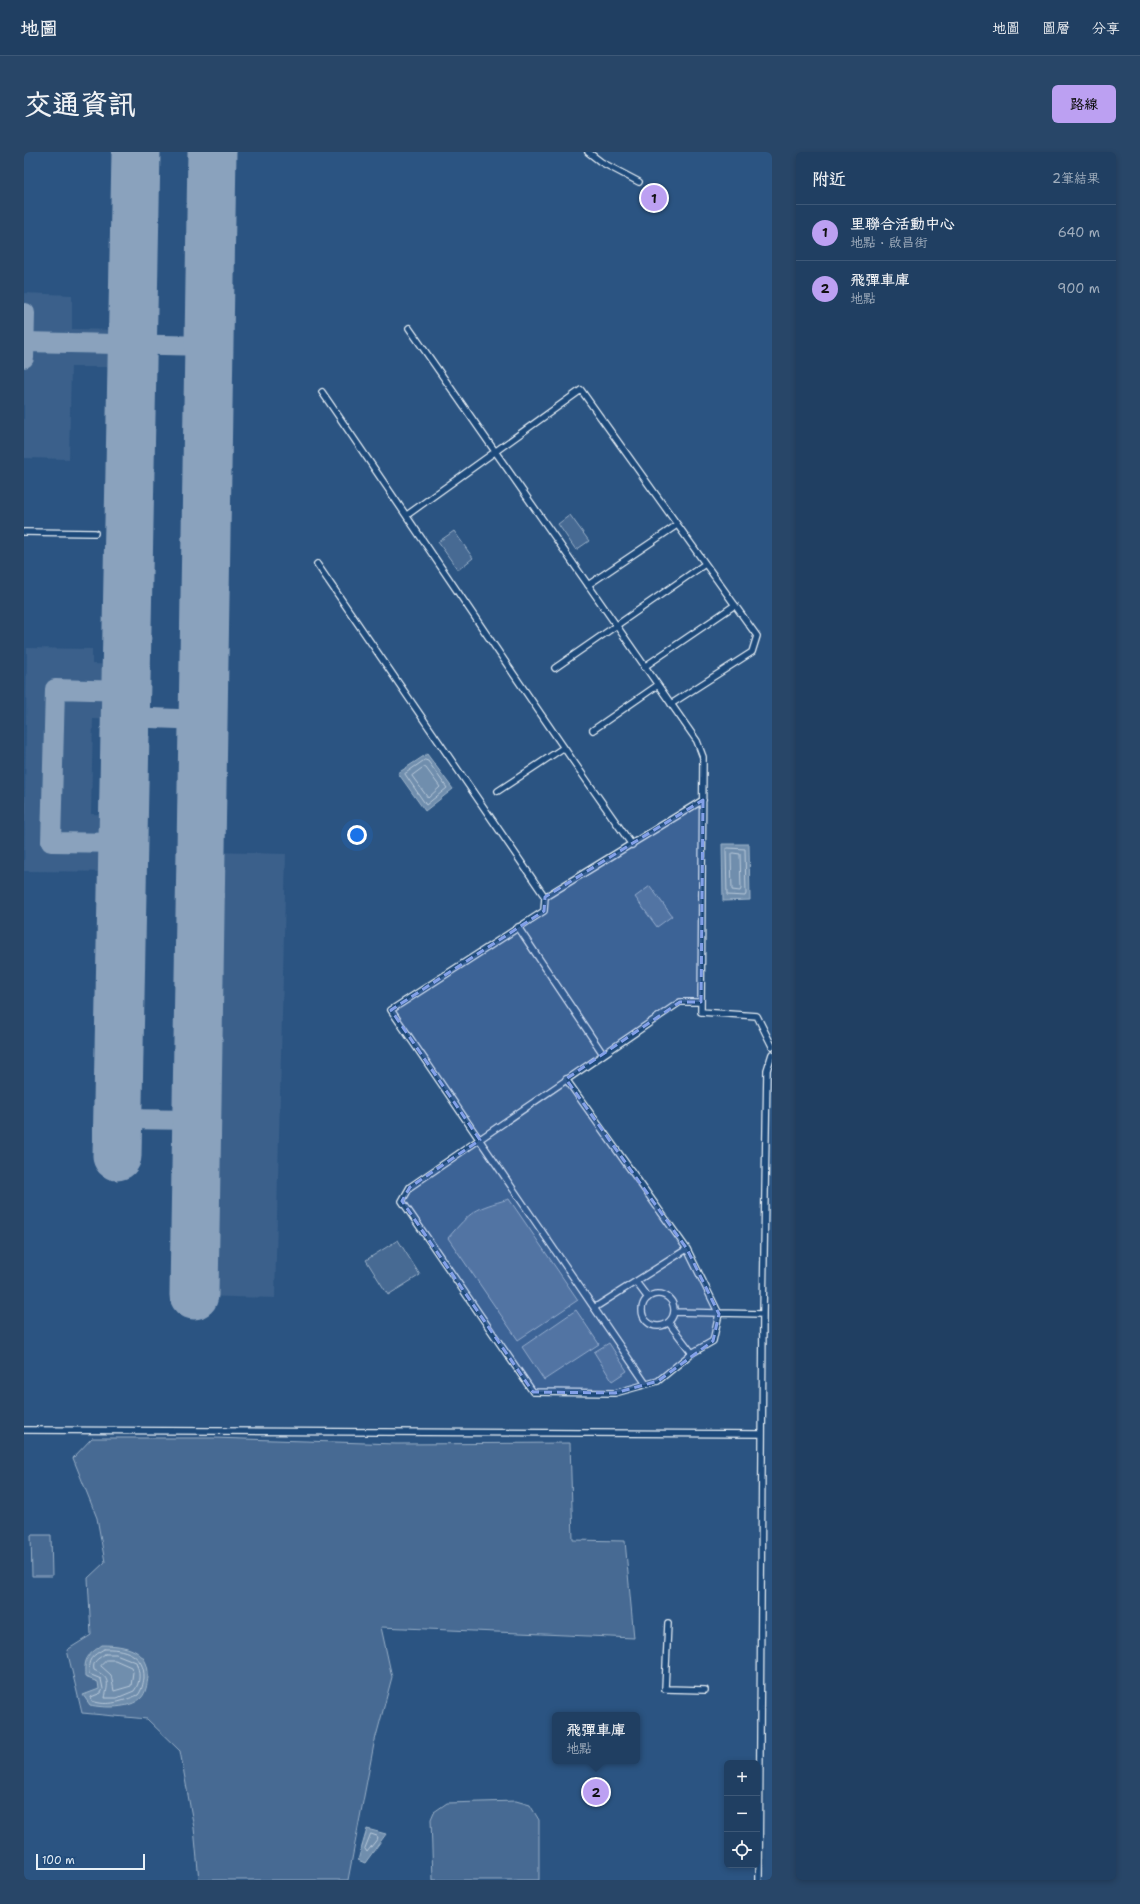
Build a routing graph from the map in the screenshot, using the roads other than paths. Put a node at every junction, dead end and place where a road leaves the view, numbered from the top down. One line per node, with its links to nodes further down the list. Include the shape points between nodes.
1 (588, 152): 2 (street, via 601,162)
2 (639, 182)
3 (409, 328): 5 (street)
4 (322, 392): 6 (street)
5 (496, 452): 6 (street); 7 (street, via 582,390); 12 (street)
6 (407, 515): 20 (street)
7 (677, 525): 11 (street); 12 (street)
8 (24, 532): 9 (street)
9 (95, 533)
10 (317, 564): 24 (street)
11 (705, 564): 13 (street); 14 (street)
12 (588, 585): 14 (street)
13 (735, 605): 15 (street); 18 (street, via 757,636 752,652)
14 (616, 625): 15 (street); 16 (street)
15 (644, 666): 17 (street)
16 (555, 668)
17 (658, 685): 18 (street); 19 (street)
18 (671, 704): 22 (street, via 697,741 703,757)
19 (593, 730)
20 (563, 748): 21 (street); 23 (street)
21 (498, 791)
22 (703, 800): 23 (street); 26 (street)
23 (632, 845): 24 (street)
24 (545, 897): 25 (street, via 544,911)
25 (518, 927): 28 (street); 31 (street, via 391,1010)
26 (701, 1002): 27 (street, via 701,1012 758,1016); 28 (street, via 680,1002)
27 (772, 1046)
28 (604, 1054): 30 (street)
29 (772, 1054): 38 (street, via 767,1070)
30 (566, 1079): 31 (street); 32 (street)
31 (480, 1140): 35 (street); 41 (street, via 410,1187 402,1201 533,1392 615,1393)
32 (687, 1249): 33 (street); 37 (street)
33 (636, 1282): 34 (street); 35 (street)
34 (648, 1298): 36 (street, via 658,1294 668,1297 674,1306); 39 (street, via 642,1307 646,1321 654,1326)
35 (594, 1308): 41 (street)
36 (674, 1312): 37 (street); 39 (street)
37 (719, 1314): 38 (street); 40 (street, via 713,1341)
38 (763, 1314): 43 (street)
39 (669, 1323): 40 (street)
40 (692, 1353): 41 (street, via 658,1380)
41 (646, 1384)
42 (24, 1430): 43 (street)
43 (762, 1434): 46 (street)
44 (668, 1622): 45 (street, via 665,1689)
45 (705, 1690)
46 (758, 1880)

